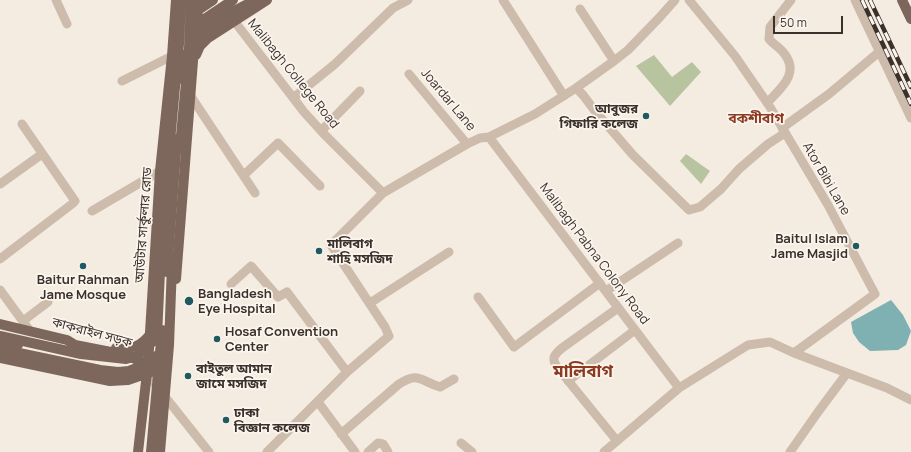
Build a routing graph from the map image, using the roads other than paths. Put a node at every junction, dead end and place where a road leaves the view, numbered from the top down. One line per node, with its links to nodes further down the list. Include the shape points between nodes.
1 (56, 0): 20 (street)
2 (176, 0): 22 (main road, আউটার সার্কুলার রোড)
3 (181, 0): 16 (main road, via 189,6); 22 (main road, আউটার সার্কুলার রোড, bridge)
4 (191, 0): 21 (main road, আউটার সার্কুলার রোড, bridge)
5 (213, 0): 16 (main road)
6 (233, 0): 21 (main road, bridge)
7 (255, 0): 64 (main road, bridge, via 208,28 197,37 187,55 182,85)
8 (268, 0): 16 (main road, via 261,0 232,15 223,16 217,16); 19 (main road)
9 (408, 0): 32 (street, via 393,8 335,64)
10 (502, 0): 31 (street)
11 (675, 0): 25 (street, via 628,50)
12 (689, 0): 33 (street, Ator Bibi Lane, via 735,56)
13 (791, 0): 33 (street, via 770,27 769,39 783,52 791,65 788,81)
14 (855, 0): 23 (street)
15 (902, 0): 18 (main road)
16 (199, 5): 22 (main road, via 186,20); 24 (main road)
17 (580, 9): 25 (street)
18 (911, 19)
19 (235, 22): 24 (main road, via 203,42); 32 (street, Malibagh College Road)
20 (67, 24)
21 (190, 28): 22 (main road, bridge); 64 (main road, আউটার সার্কুলার রোড, bridge, via 173,223)
22 (174, 48): 24 (main road); 27 (street); 41 (main road, আউটার সার্কুলার রোড); 64 (main road, bridge, via 162,228)
23 (879, 52): 34 (street); 37 (street)
24 (194, 56): 30 (main road)
25 (614, 61): 28 (street)
26 (409, 74): 39 (street, Joardar Lane)
27 (122, 82)
28 (576, 88): 31 (street); 37 (street, via 633,155 689,210 700,207 722,189 739,169)
29 (360, 91): 36 (street)
30 (190, 95): 42 (street); 69 (main road)
31 (564, 96): 38 (street)
32 (293, 98): 36 (street, Malibagh College Road)
33 (767, 103): 37 (street, Ator Bibi Lane)
34 (911, 118)
35 (22, 124): 40 (street)
36 (321, 131): 45 (street, Malibagh College Road)
37 (784, 131): 68 (street, Ator Bibi Lane, via 828,204 876,294)
38 (489, 137): 39 (street); 51 (street, Malibagh Pabna Colony Road)
39 (467, 144): 45 (street)
40 (42, 154): 43 (street); 50 (street, via 75,201)
41 (160, 171): 47 (street); 64 (main road, আউটার সার্কুলার রোড)
42 (244, 175): 44 (street, via 278,143); 46 (street)
43 (0, 184)
44 (320, 186)
45 (383, 192): 57 (street, via 331,245)
46 (255, 193)
47 (92, 211)
48 (678, 243): 54 (street)
49 (449, 252): 57 (street)
50 (0, 259)
51 (600, 283): 54 (street, Malibagh Pabna Colony Road); 55 (street, via 514,347)
52 (231, 284): 72 (street, via 251,266 278,297 287,292)
53 (0, 290): 59 (street)
54 (606, 291): 58 (street, Malibagh Pabna Colony Road)
55 (478, 297)
56 (48, 302): 59 (street)
57 (370, 303): 72 (street, via 389,336)
58 (618, 308): 61 (street, Malibagh Pabna Colony Road); 75 (street, via 554,356 553,362)
59 (23, 321): 62 (street)
60 (0, 324): 62 (main road, কাকরাইল সড়ক)
61 (635, 330): 75 (street); 77 (street, Malibagh Pabna Colony Road)
62 (30, 331): 65 (main road, কাকরাইল সড়ক)
63 (0, 336): 64 (main road, bridge, via 81,354 126,358 136,356)
64 (159, 338): 65 (main road, via 128,349 75,339); 66 (main road, bridge, via 152,349 143,356 128,362 74,357); 71 (main road, bridge); 71 (main road, bridge); 86 (main road, bridge); 87 (main road, আউটার সার্কুলার রোড, bridge)
65 (67, 340): 71 (main road, কাকরাইল সড়ক, via 75,345 126,355)
66 (0, 341)
67 (0, 349): 71 (main road, bridge, via 118,372)
68 (794, 353): 73 (street); 77 (street, via 770,342 748,345)
69 (172, 357): 71 (main road); 76 (main road)
70 (0, 358): 71 (main road, via 110,381 128,380)
71 (152, 366): 76 (main road, কাকরাইল সড়ক); 78 (street); 84 (main road); 85 (main road)
72 (347, 372): 80 (street)
73 (847, 373): 79 (street); 96 (street)
74 (454, 379): 81 (street, via 440,387 410,377)
75 (568, 381): 82 (street)
76 (170, 382): 78 (main road)
77 (679, 388): 82 (street)
78 (168, 400): 88 (main road); 89 (street)
79 (911, 400)
80 (318, 402): 81 (street); 90 (street)
81 (341, 434): 91 (street)
82 (617, 441): 95 (street)
83 (461, 443): 94 (street)
84 (138, 452)
85 (145, 452)
86 (151, 452)
87 (160, 452)
88 (164, 452)
89 (209, 452)
90 (267, 452)
91 (355, 452)
92 (368, 452): 93 (street, via 380,443)
93 (388, 452)
94 (472, 452)
95 (604, 452)
96 (790, 452)

